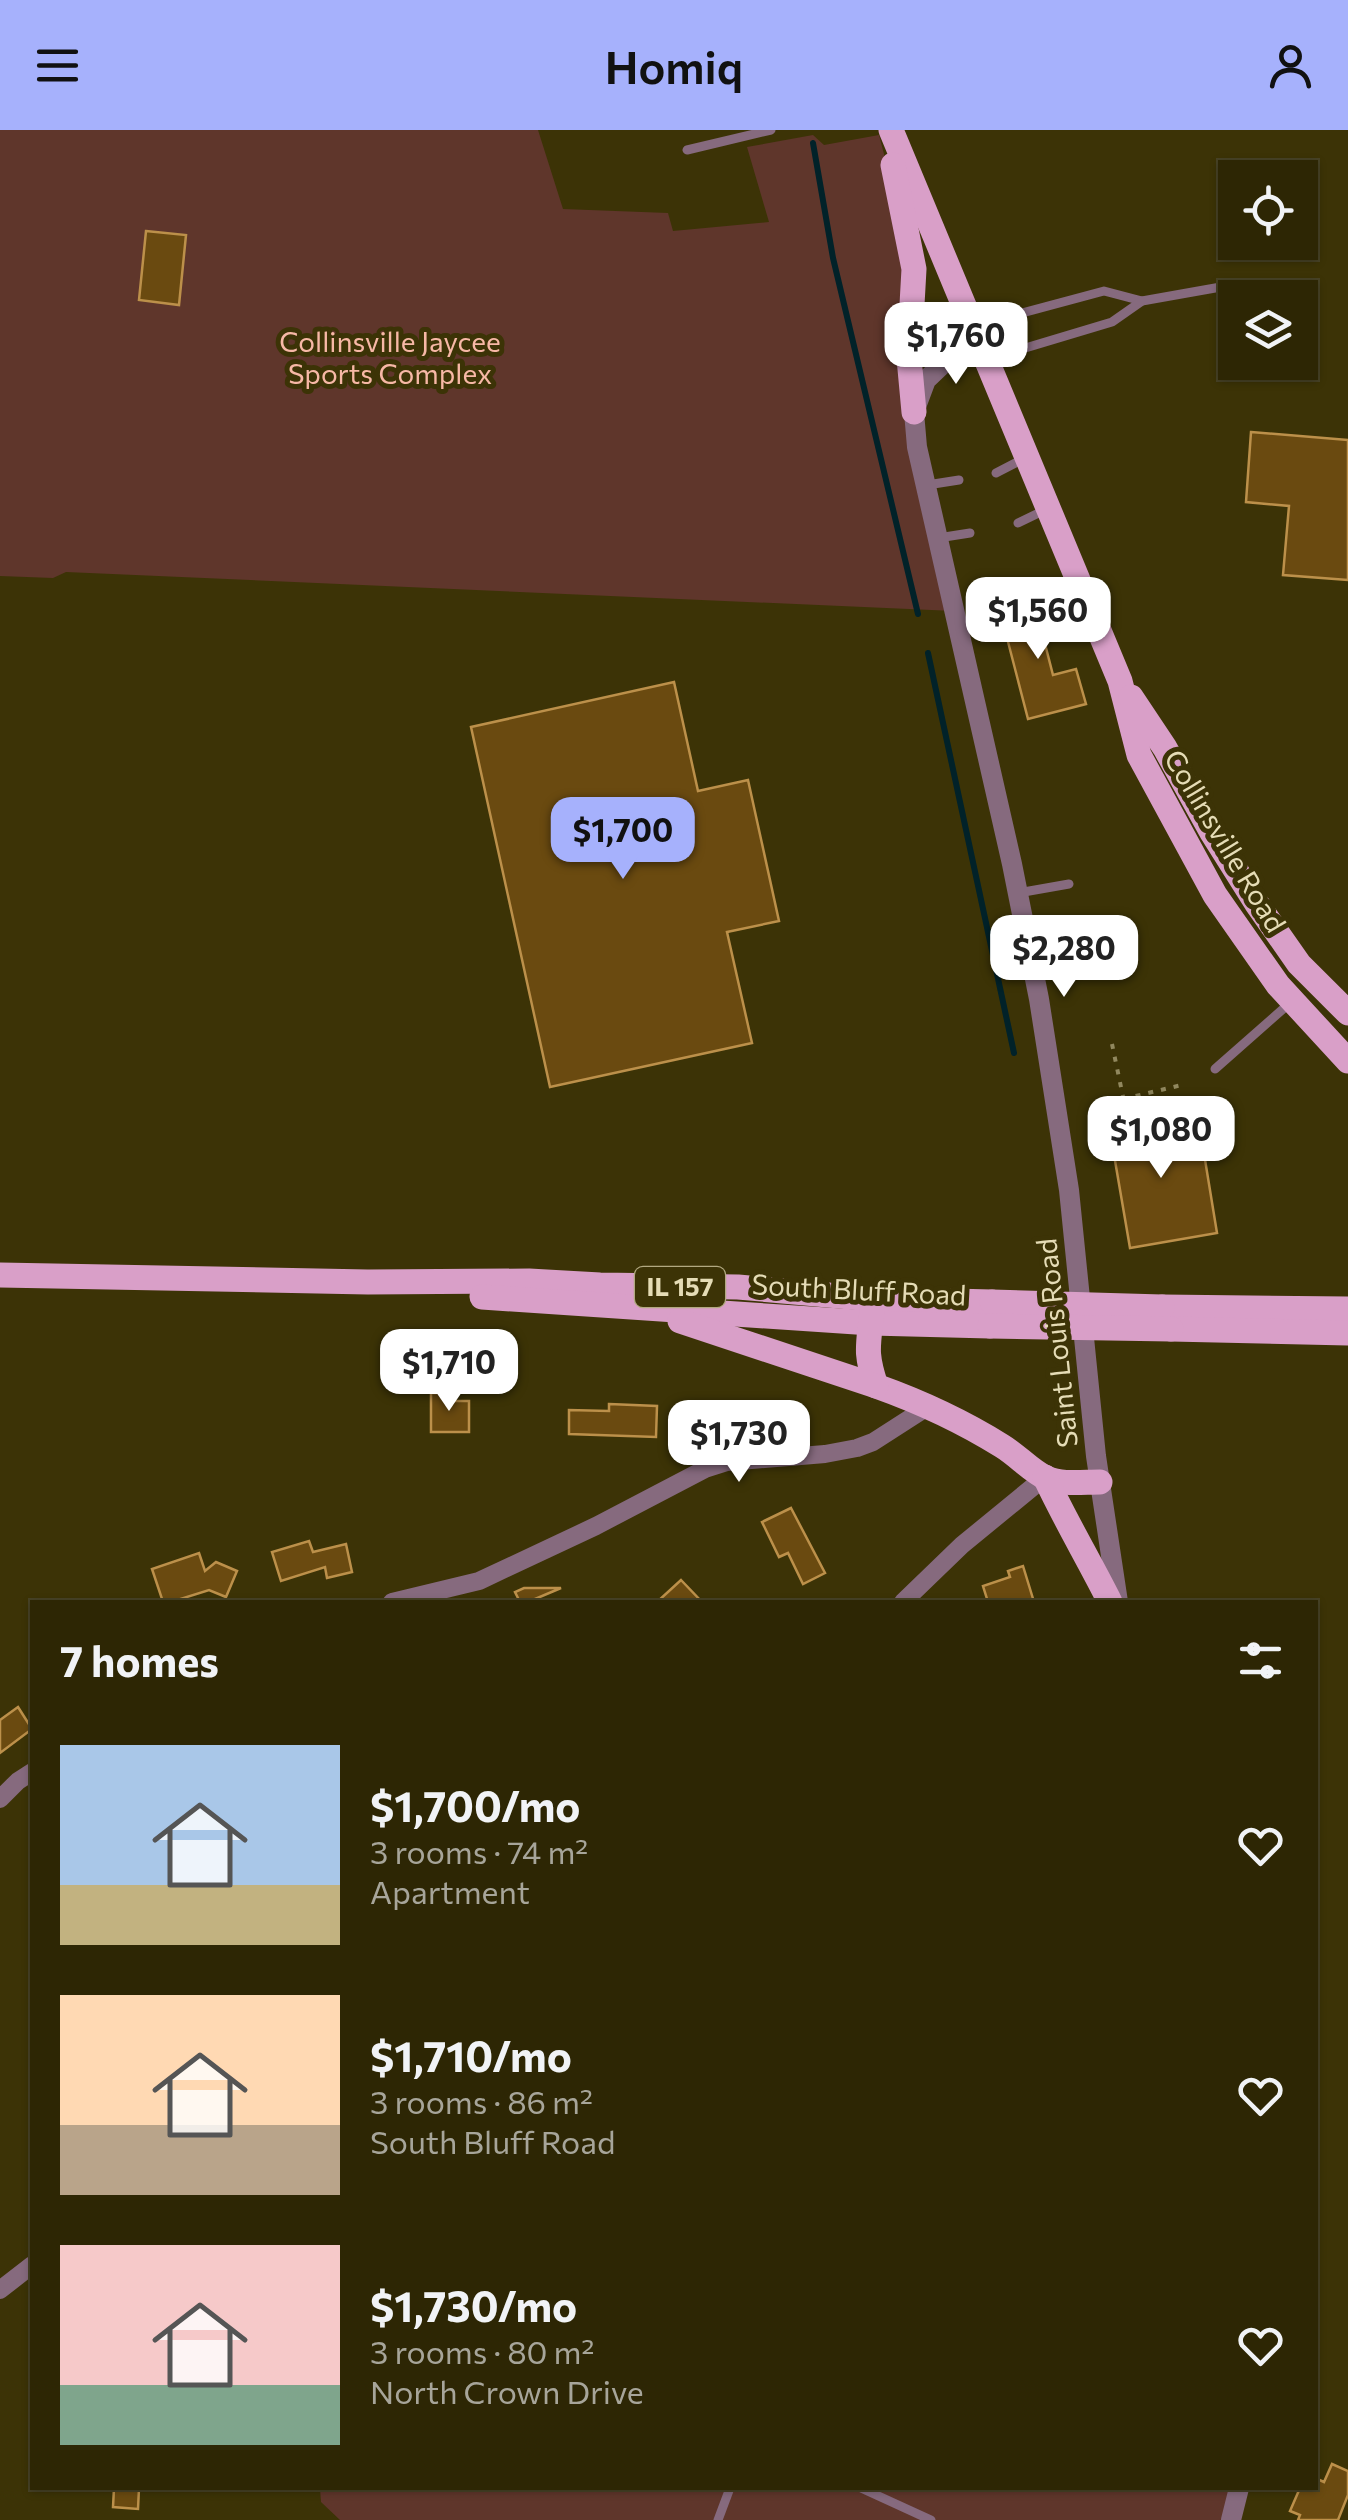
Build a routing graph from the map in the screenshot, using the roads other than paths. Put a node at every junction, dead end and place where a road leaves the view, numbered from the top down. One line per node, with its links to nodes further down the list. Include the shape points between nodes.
1 (771, 130): 3 (lane)
2 (889, 130): 6 (main road, Collinsville Road); 7 (main road, via 914,269)
3 (687, 150)
4 (1218, 287): 5 (lane)
5 (1142, 301): 6 (lane, via 1112,322 1022,349); 6 (lane, via 1104,291 1007,318)
6 (981, 346): 7 (street, via 948,359 926,380); 8 (main road, Collinsville Road)
7 (914, 412): 11 (street, Saint Louis Road)
8 (1027, 457): 9 (lane); 12 (main road, Collinsville Road)
9 (996, 472)
10 (959, 480): 11 (lane)
11 (924, 485): 15 (street, Saint Louis Road)
12 (1048, 508): 13 (lane); 16 (main road, Collinsville Road)
13 (1018, 523)
14 (970, 534): 15 (lane)
15 (937, 538): 18 (street, Saint Louis Road)
16 (1120, 681): 19 (main road, Collinsville Road, via 1257,904); 20 (main road, Collinsville Road, via 1139,755 1166,808 1215,895)
17 (1070, 884): 18 (lane)
18 (1018, 893): 34 (street, Saint Louis Road, via 1063,1144)
19 (1316, 980): 20 (main road); 21 (main road, Collinsville Road)
20 (1293, 1000): 22 (main road, Collinsville Road); 23 (lane)
21 (1348, 1012)
22 (1348, 1061)
23 (1215, 1068)
24 (0, 1274): 25 (main road, South Bluff Road / IL 157)
25 (368, 1282): 26 (main road, South Bluff Road / IL 157, via 450,1295); 28 (main road, South Bluff Road / IL 157, via 738,1288)
26 (622, 1305): 28 (main road, South Bluff Road / IL 157); 31 (main road)
27 (1348, 1308): 29 (main road, South Bluff Road / IL 157)
28 (872, 1311): 29 (main road, South Bluff Road / IL 157, bridge); 31 (main road, via 868,1359)
29 (1167, 1318): 30 (main road, South Bluff Road / IL 157)
30 (1348, 1333)
31 (876, 1386): 32 (main road)
32 (929, 1406): 33 (main road); 35 (street, via 857,1448 705,1469 479,1581)
33 (1044, 1477): 34 (main road); 36 (street); 37 (main road)
34 (1100, 1482): 38 (street, Saint Louis Road)
35 (400, 1600)
36 (905, 1600)
37 (1109, 1600)
38 (1118, 1600)
39 (30, 1773): 40 (street)
40 (0, 1799)
41 (30, 2267): 42 (street)
42 (0, 2290)
43 (729, 2490): 46 (lane)
44 (868, 2490): 47 (lane)
45 (1239, 2490): 48 (street)
46 (718, 2520)
47 (931, 2520)
48 (1230, 2520)

